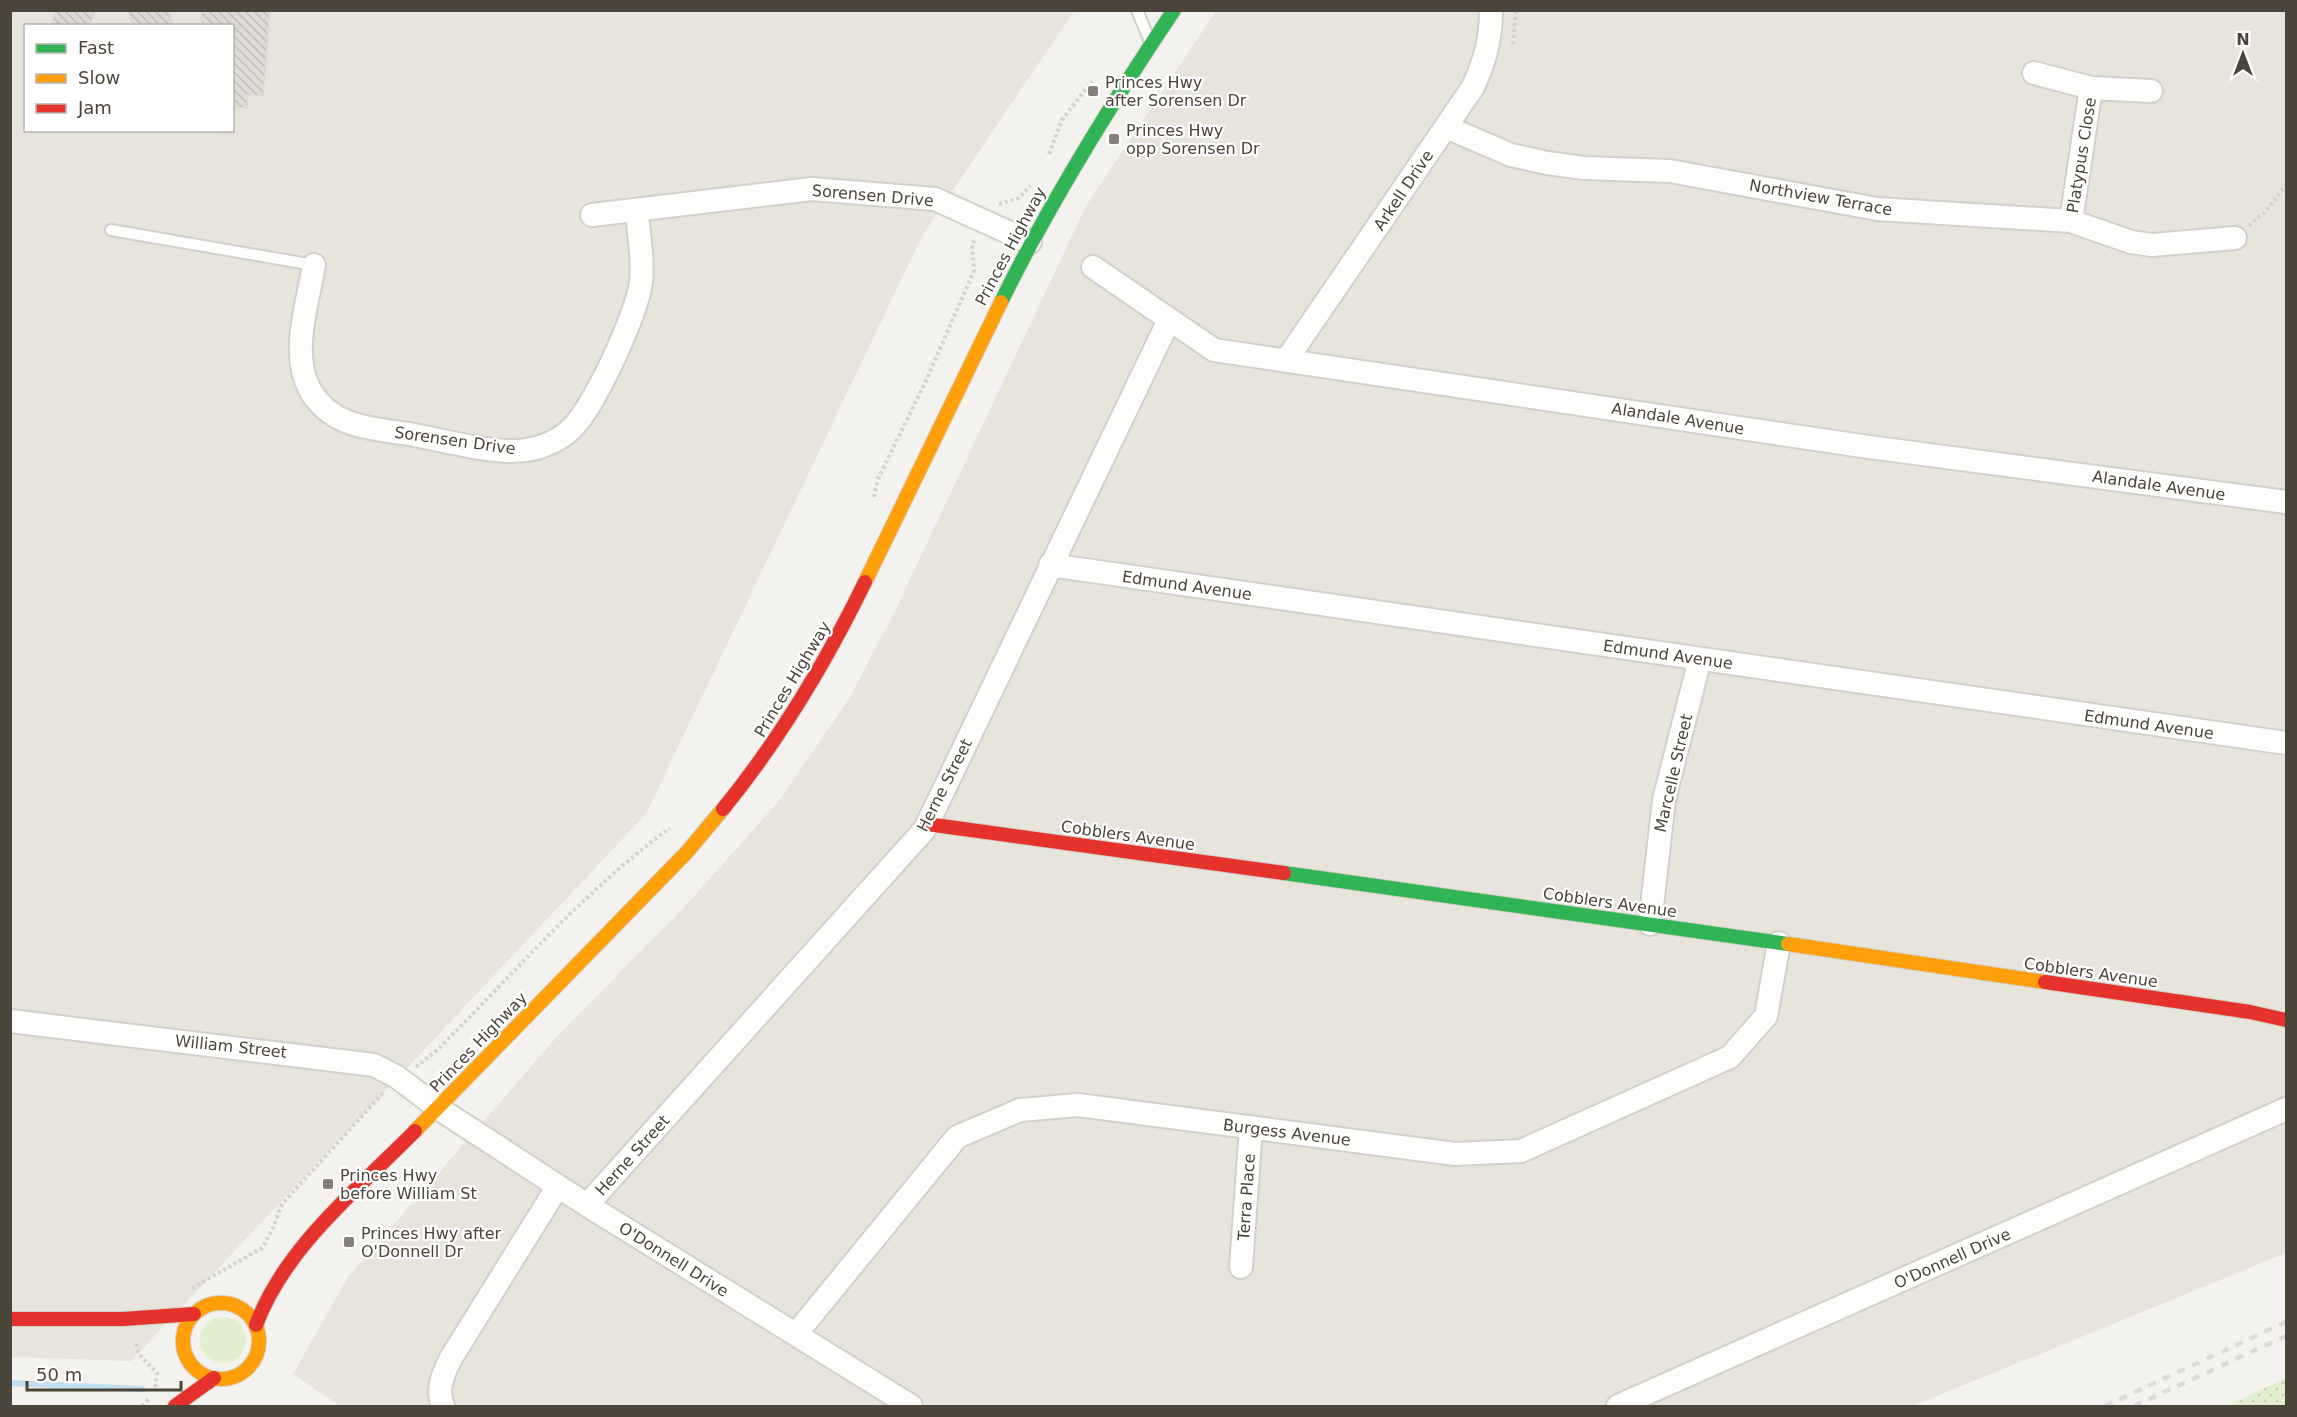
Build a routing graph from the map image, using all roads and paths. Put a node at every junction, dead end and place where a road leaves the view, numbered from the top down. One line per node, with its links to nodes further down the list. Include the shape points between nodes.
1 (1137, 10): 5 (lane)
2 (1174, 10): 5 (main road, Princes Highway)
3 (1491, 10): 11 (street, Arkell Drive, via 1485,60 1473,87)
4 (1516, 10): 6 (path)
5 (1151, 44): 21 (main road, Princes Highway)
6 (1513, 44)
7 (2034, 73): 9 (street, Platypus Close)
8 (1093, 80): 12 (path, via 1062,120)
9 (2091, 88): 10 (street, Platypus Close); 18 (street, Platypus Close)
10 (2151, 91)
11 (1446, 127): 18 (street, Northview Terrace, via 1511,155 1547,163 1670,171 1877,209); 25 (street, Arkell Drive)
12 (1045, 164)
13 (1034, 182): 17 (path, via 1019,198 999,204)
14 (2286, 184): 20 (path, via 2266,211)
15 (637, 210): 16 (street, Sorensen Drive); 17 (street, Sorensen Drive, via 812,189 935,199); 22 (street, Sorensen Drive, via 641,280 638,300 600,385 569,431 524,451 346,423 326,409 310,389 302,360)
16 (592, 215)
17 (988, 221): 21 (street, Sorensen Drive); 26 (path, via 972,244 974,271 878,479)
18 (2071, 221): 20 (street, Northview Terrace, via 2131,242 2152,245)
19 (111, 230): 22 (lane)
20 (2235, 238)
21 (1030, 242): 38 (main road, Princes Highway, via 831,651 752,773 687,852)
22 (314, 265)
23 (1094, 267): 24 (street, Alandale Avenue)
24 (1169, 320): 25 (street, Alandale Avenue, via 1214,350); 28 (street, Herne Street)
25 (1287, 359): 27 (street, Alandale Avenue, via 1869,447)
26 (874, 499)
27 (2286, 502)
28 (1050, 565): 29 (street, Edmund Avenue); 32 (street, Herne Street)
29 (1700, 659): 30 (street, Edmund Avenue); 33 (street, Marcelle Street, via 1664,800)
30 (2286, 743)
31 (674, 825): 37 (path, via 638,852 436,1051)
32 (927, 825): 33 (main road, Cobblers Avenue); 42 (street, Herne Street)
33 (1650, 924): 34 (main road, Cobblers Avenue)
34 (1779, 943): 35 (main road, Cobblers Avenue); 40 (street, Burgess Avenue, via 1767,1016 1730,1057 1521,1152 1455,1154)
35 (2286, 1020)
36 (10, 1022): 37 (street, William Street, via 350,1060 374,1065)
37 (401, 1080): 38 (street, William Street); 46 (path, via 377,1099 282,1204 262,1248)
38 (438, 1108): 41 (street, O'Donnell Drive); 43 (main road, Princes Highway)
39 (2286, 1109): 61 (street, O'Donnell Drive)
40 (1251, 1127): 44 (street, Terra Place); 54 (street, Burgess Avenue, via 1078,1105 1020,1110 957,1137)
41 (558, 1186): 42 (street, O'Donnell Drive); 59 (street, via 441,1377)
42 (587, 1204): 54 (street, O'Donnell Drive)
43 (291, 1258): 45 (main road, Princes Highway); 52 (main road, Princes Highway, via 266,1298)
44 (1241, 1267)
45 (269, 1272)
46 (186, 1290)
47 (244, 1290): 48 (main road)
48 (227, 1303): 49 (main road, via 209,1305); 52 (main road, via 244,1310)
49 (194, 1314): 51 (main road); 53 (main road)
50 (10, 1319): 51 (main road)
51 (130, 1322): 53 (main road); 57 (path, via 138,1353 157,1374)
52 (256, 1325): 56 (main road, via 258,1352 248,1367 232,1377)
53 (173, 1334): 55 (main road)
54 (796, 1335): 60 (street, O'Donnell Drive)
55 (193, 1365): 56 (main road); 58 (main road)
56 (214, 1378): 58 (main road)
57 (157, 1383)
58 (175, 1406)
59 (443, 1407)
60 (911, 1407)
61 (1618, 1407)

